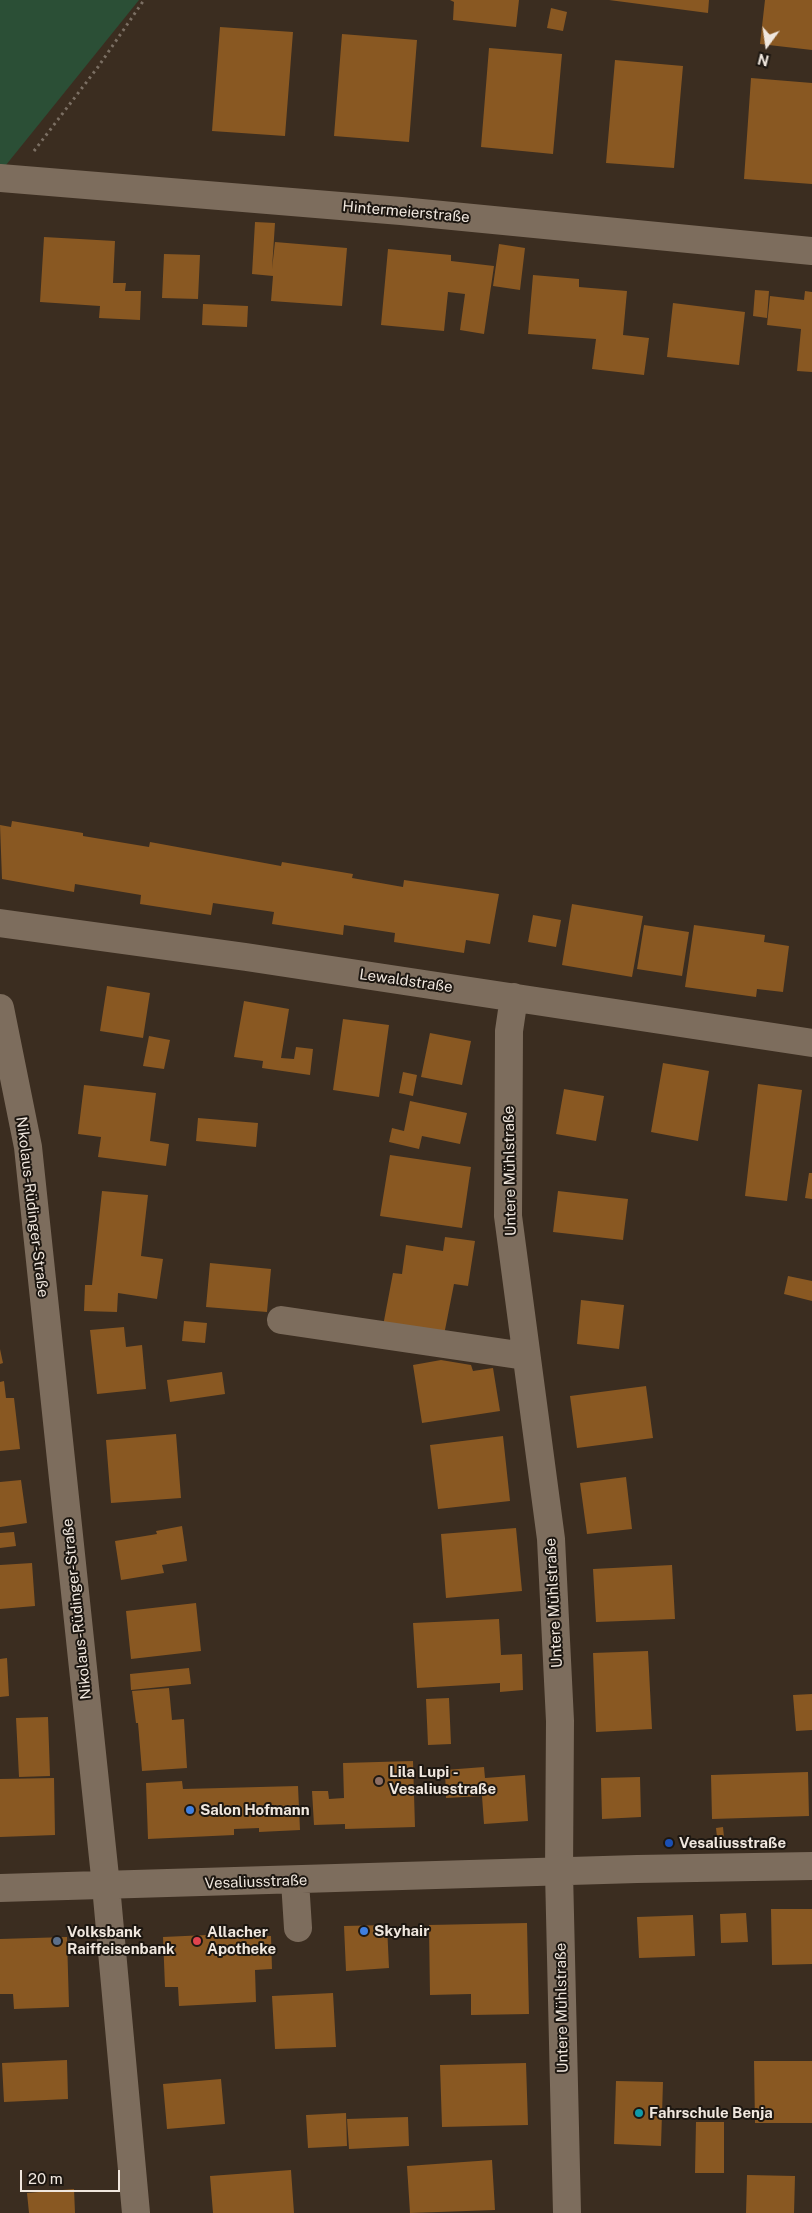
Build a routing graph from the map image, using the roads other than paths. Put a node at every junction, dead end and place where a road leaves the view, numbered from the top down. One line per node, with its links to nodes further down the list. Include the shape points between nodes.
1 (13, 179): 2 (street, Hintermeierstraße, via 401,211)
2 (812, 251)
3 (0, 923): 4 (street, Lewaldstraße)
4 (514, 997): 6 (street, Lewaldstraße); 8 (street, Untere Mühlstraße, via 509,1031 508,1216)
5 (0, 1008): 12 (street, Nikolaus-Rüdinger-Straße, via 28,1147)
6 (812, 1043)
7 (281, 1320): 8 (street)
8 (525, 1356): 10 (street, Untere Mühlstraße, via 550,1539 560,1721)
9 (812, 1866): 10 (street, Vesaliusstraße)
10 (559, 1872): 11 (street, Vesaliusstraße); 16 (street, Untere Mühlstraße)
11 (295, 1880): 12 (street, Vesaliusstraße); 14 (street)
12 (106, 1886): 13 (street, Vesaliusstraße); 15 (street, Nikolaus-Rüdinger-Straße)
13 (0, 1888)
14 (298, 1928)
15 (136, 2213)
16 (567, 2213)

